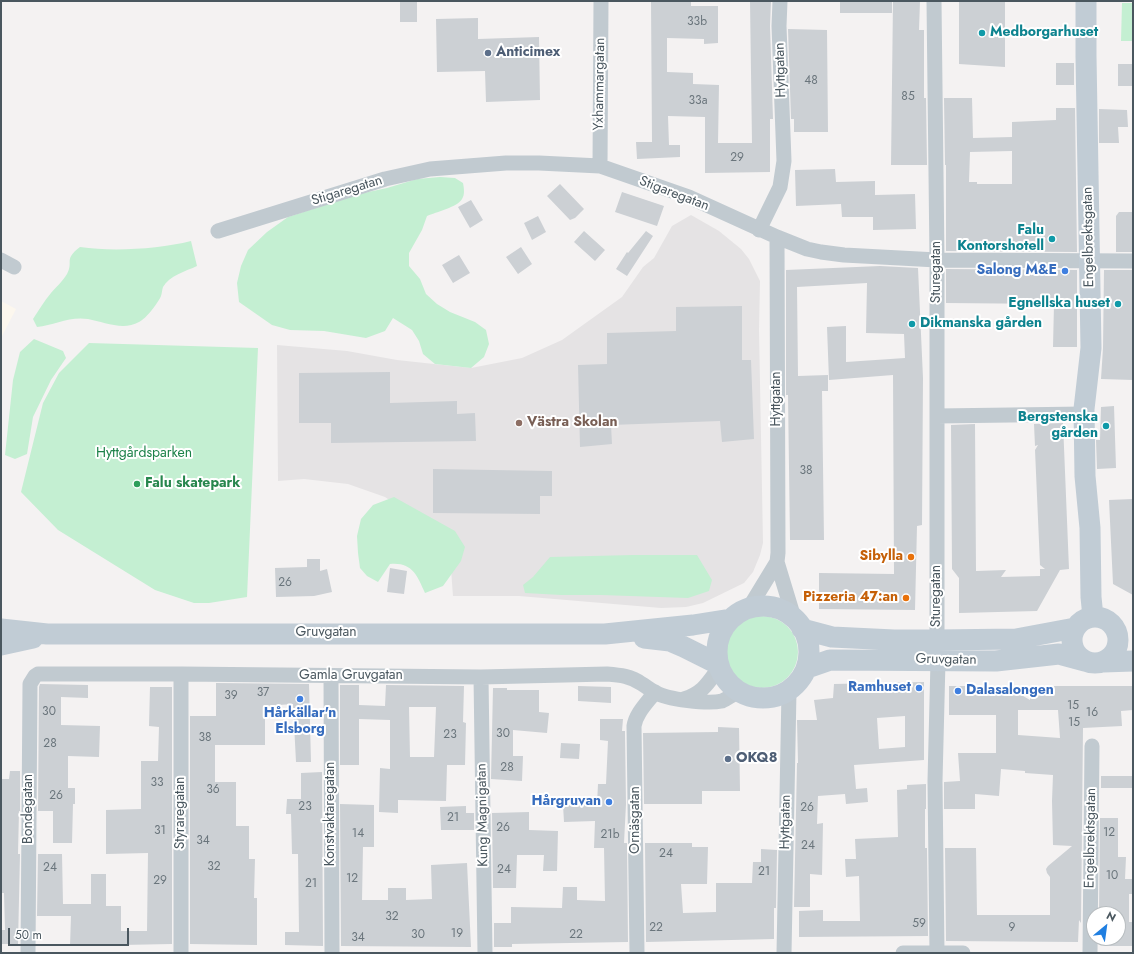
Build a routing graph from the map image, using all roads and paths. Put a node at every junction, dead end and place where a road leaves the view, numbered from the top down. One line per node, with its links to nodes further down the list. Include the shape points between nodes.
1 (601, 1): 5 (street, Yxhammargatan)
2 (780, 1): 6 (street, Hyttgatan, via 784,161 780,187)
3 (934, 1): 9 (street, Sturegatan)
4 (1086, 1): 10 (main road, Engelbrektsgatan)
5 (600, 166): 6 (street, Stigaregatan, via 689,197); 7 (street, Stigaregatan, via 506,163 430,169 385,179)
6 (759, 230): 8 (street, Stigaregatan)
7 (218, 231)
8 (777, 237): 9 (street, Stigaregatan, via 821,252); 14 (street, Hyttgatan)
9 (937, 260): 10 (street, Stigaregatan); 13 (street, Sturegatan)
10 (1089, 261): 11 (street, Stigaregatan); 12 (main road, Engelbrektsgatan, via 1091,348)
11 (1133, 261)
12 (1084, 414): 13 (street); 16 (main road, Engelbrektsgatan)
13 (937, 416): 24 (street, Sturegatan)
14 (777, 562): 15 (street, Hyttgatan); 18 (street, Hyttgatan)
15 (749, 608): 17 (main road); 18 (main road, via 777,608)
16 (1092, 617): 19 (main road, via 1083,620); 21 (main road, via 1107,619)
17 (730, 619): 23 (main road, Gruvgatan); 29 (main road, via 718,640)
18 (798, 623): 24 (main road, Gruvgatan, via 832,637); 30 (main road, via 809,648)
19 (1075, 628): 24 (main road, Gruvgatan, via 1016,639); 27 (main road, via 1072,635 1074,650 1079,656)
20 (1, 629): 22 (main road, Gruvgatan)
21 (1125, 632): 27 (main road, via 1119,638 1115,652 1110,658)
22 (47, 634): 23 (main road, Gruvgatan); 25 (main road, Gruvgatan)
23 (605, 634): 29 (main road, Gruvgatan, via 670,641)
24 (937, 640)
25 (1, 645)
26 (938, 661): 27 (main road, Gruvgatan, via 996,661 1059,654); 30 (main road, Gruvgatan, via 830,660); 47 (street, via 935,781)
27 (1094, 661): 28 (main road, Gruvgatan)
28 (1133, 661)
29 (719, 666): 37 (main road, via 725,679); 38 (street, via 700,692)
30 (807, 668): 35 (main road)
31 (43, 673): 32 (street, Gamla Gruvgatan); 40 (street, Bondegatan, via 31,680)
32 (181, 674): 33 (street, Gamla Gruvgatan); 41 (street, Styraregatan)
33 (330, 676): 34 (street, Gamla Gruvgatan); 42 (street, Konstvaktaregatan)
34 (482, 677): 36 (street, Gamla Gruvgatan, via 621,675 641,682); 43 (street, Kung Magnigatan)
35 (789, 691): 37 (main road, via 764,699); 45 (street, Hyttgatan)
36 (655, 692): 38 (street, Gamla Gruvgatan, via 664,697); 44 (street, Ornäsgatan, via 641,710 634,726)
37 (738, 692): 38 (street, Gamla Gruvgatan, via 722,701)
38 (684, 699)
39 (1092, 746): 49 (street, Engelbrektsgatan)
40 (28, 953)
41 (181, 953)
42 (332, 953)
43 (485, 953)
44 (636, 953)
45 (784, 953)
46 (903, 953): 47 (street)
47 (938, 953): 48 (street)
48 (963, 953)
49 (1090, 953)

